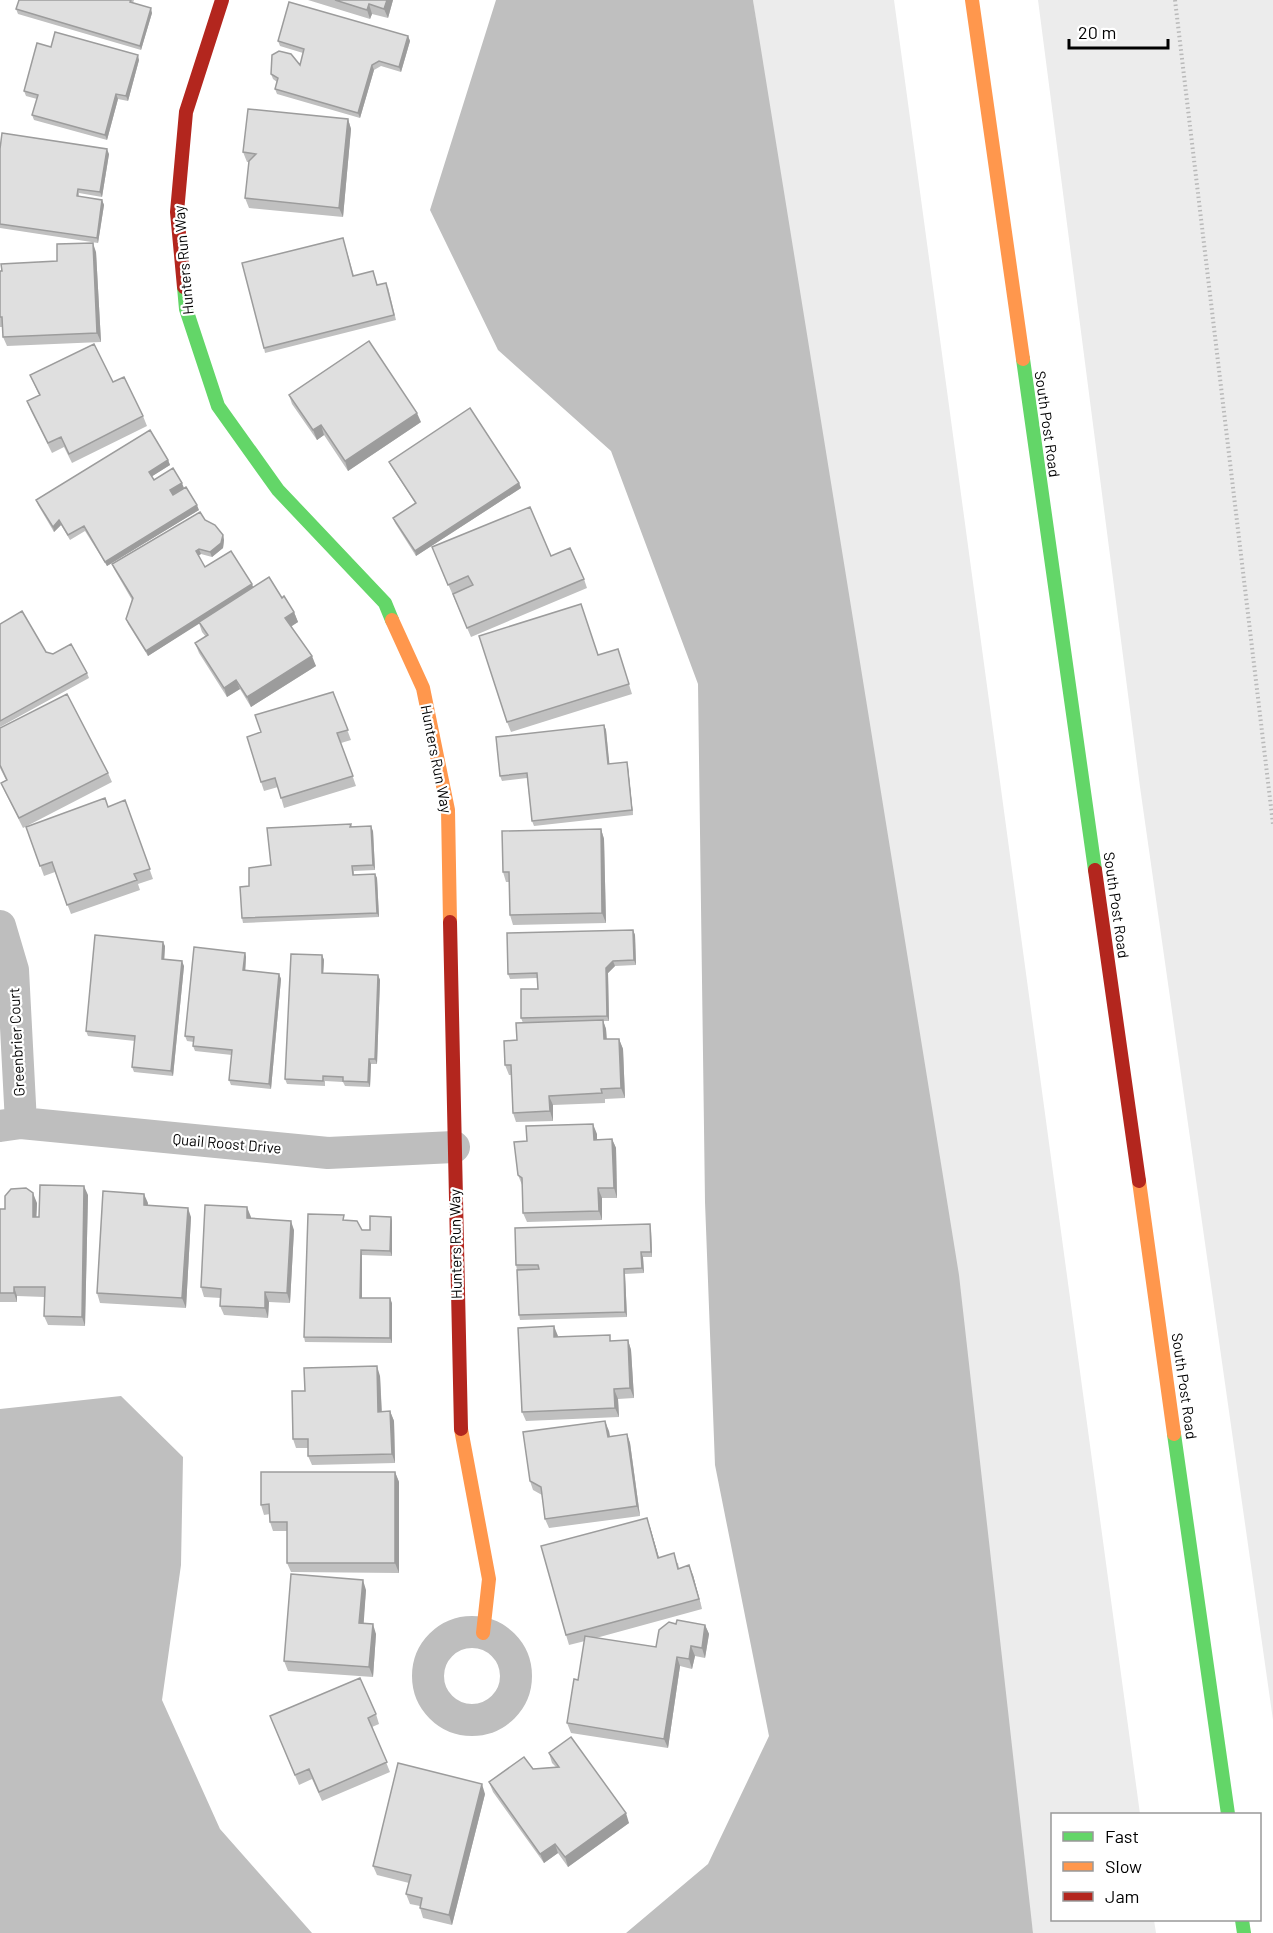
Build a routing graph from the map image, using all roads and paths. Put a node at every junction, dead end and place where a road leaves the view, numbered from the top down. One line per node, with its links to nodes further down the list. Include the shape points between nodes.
1 (222, 0): 7 (street, Hunters Run Way, via 186,112 177,212 186,309 218,406 278,490 385,603 423,688 448,810)
2 (972, 0): 9 (street, South Post Road)
3 (1175, 0): 4 (path)
4 (1273, 824)
5 (0, 926): 6 (street, Greenbrier Court, via 13,970)
6 (11, 1124): 7 (street, Quail Roost Drive, via 328,1154)
7 (454, 1147): 8 (street, Hunters Run Way, via 459,1420 489,1580)
8 (483, 1633)
9 (1228, 1813)

